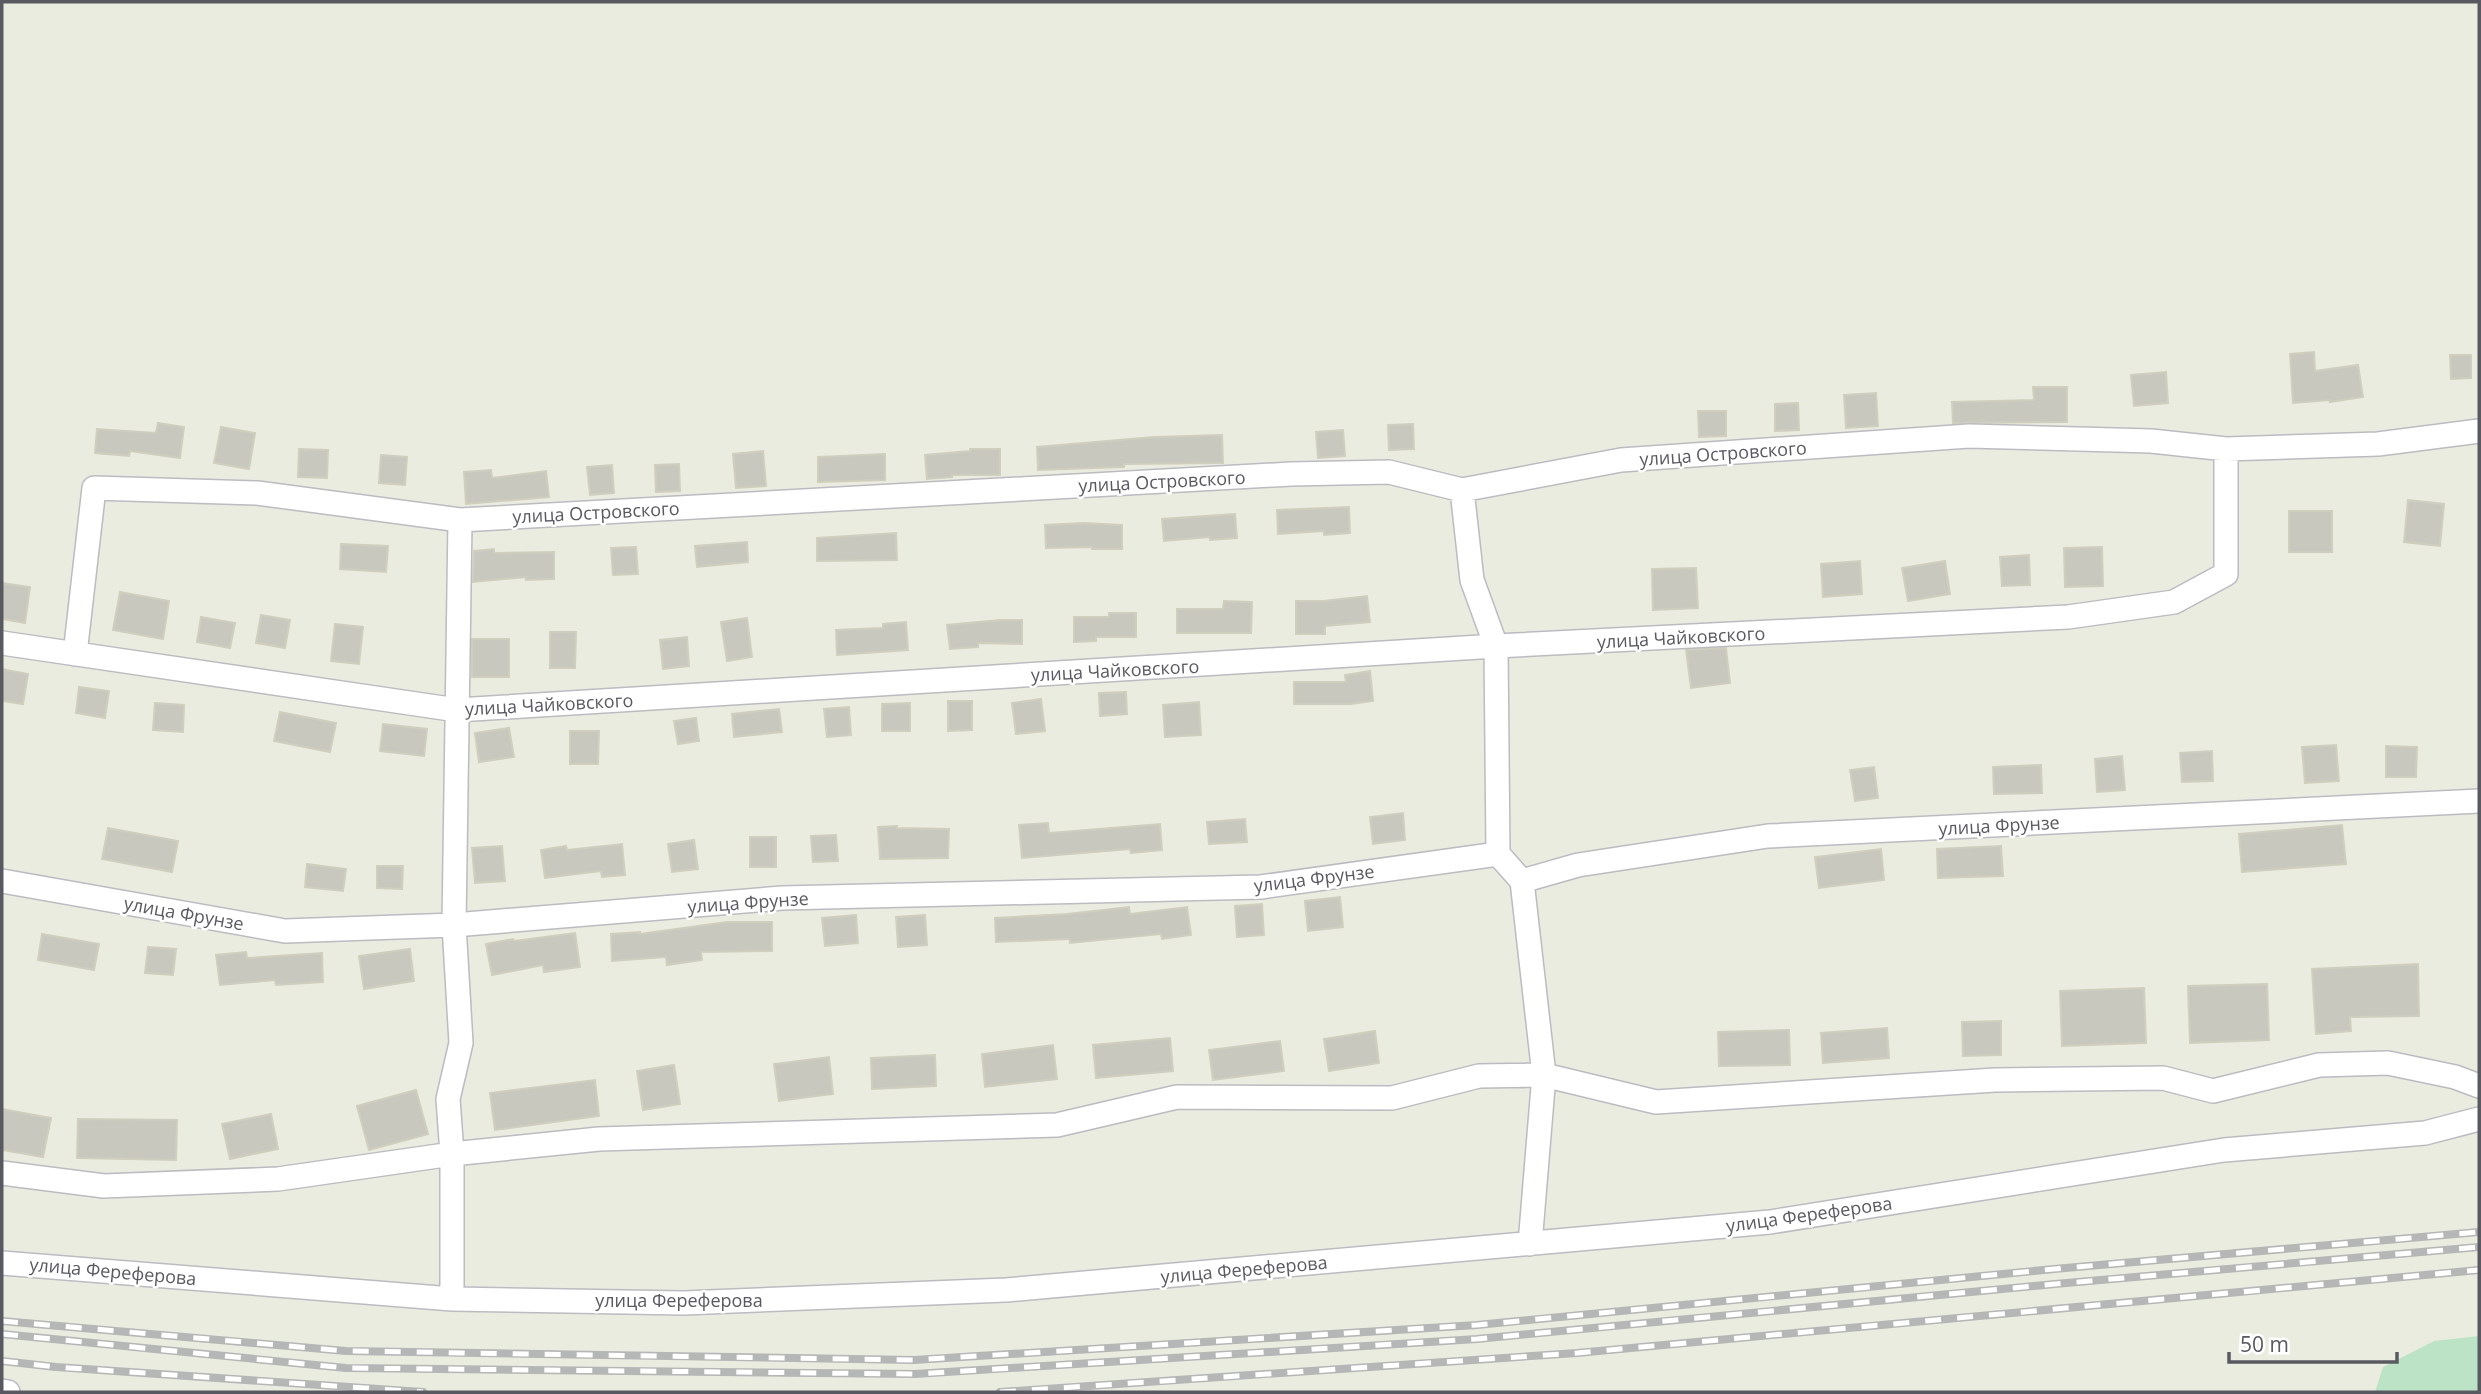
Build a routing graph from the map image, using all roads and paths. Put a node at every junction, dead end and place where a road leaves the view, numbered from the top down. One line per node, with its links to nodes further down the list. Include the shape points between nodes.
1 (2479, 431): 2 (street, улица Островского, via 2378,444)
2 (2226, 449): 3 (street, улица Островского, via 2151,441 1969,436 1620,460); 6 (street, улица Чайковского, via 2225,574 2174,602 2068,617)
3 (1462, 490): 4 (street, улица Островского, via 1389,472 1291,474); 6 (street, via 1472,580)
4 (460, 520): 7 (street, улица Островского, via 257,493 94,488); 8 (street)
5 (2, 643): 7 (street, улица Чайковского)
6 (1496, 646): 8 (street, улица Чайковского); 10 (street)
7 (75, 654): 8 (street, улица Чайковского)
8 (457, 710): 13 (street)
9 (2479, 801): 12 (street, улица Фрунзе, via 1769,836 1578,866)
10 (1498, 854): 12 (street); 13 (street, улица Фрунзе, via 1261,887 782,898)
11 (2, 881): 13 (street, улица Фрунзе, via 285,931)
12 (1522, 881): 14 (street)
13 (454, 925): 17 (street, via 461,1043 448,1099)
14 (1544, 1075): 15 (street, via 1657,1102 1995,1080 2163,1078 2213,1091 2319,1065 2388,1063); 17 (street, via 1479,1076 1392,1098 1177,1097 1056,1125 599,1139); 19 (street)
15 (2479, 1086)
16 (2479, 1119): 19 (street, улица Фереферова, via 2425,1133 2224,1150 1770,1222)
17 (452, 1154): 18 (street, via 278,1179 104,1186); 21 (street)
18 (2, 1173)
19 (1530, 1244): 21 (street, улица Фереферова, via 1006,1290 684,1303)
20 (2, 1262): 21 (street, улица Фереферова)
21 (452, 1298)
22 (2, 1391): 23 (street)
23 (8, 1392)

